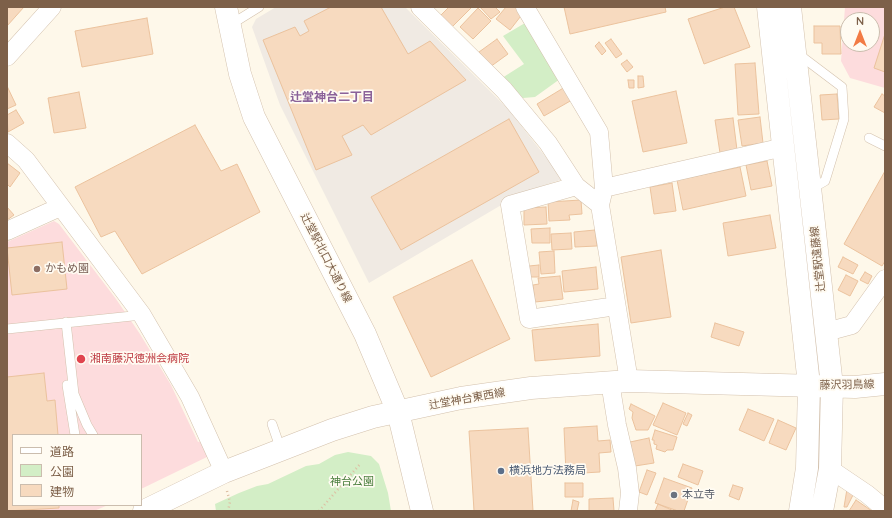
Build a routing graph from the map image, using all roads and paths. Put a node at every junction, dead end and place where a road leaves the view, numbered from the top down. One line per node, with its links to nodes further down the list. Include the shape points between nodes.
1 (52, 7): 9 (street)
2 (259, 7): 7 (lane)
3 (420, 7): 14 (street, via 504,90 548,143)
4 (525, 7): 15 (street, via 599,132)
5 (768, 7): 13 (street, 辻堂駅遠藤線)
6 (790, 7): 8 (street, 辻堂駅遠藤線)
7 (228, 16): 30 (street, 辻堂駅北口大通り線, via 240,74 254,117 365,334)
8 (796, 52): 16 (street, 辻堂駅遠藤線); 16 (lane, via 842,88 844,119 825,181)
9 (7, 57)
10 (870, 138): 12 (lane)
11 (7, 143): 17 (street, via 26,160)
12 (885, 146)
13 (784, 147): 15 (street); 28 (street, 辻堂駅遠藤線)
14 (576, 186): 18 (street); 21 (street, via 510,205 529,320)
15 (604, 188): 18 (street)
16 (810, 190): 25 (street, 辻堂駅遠藤線)
17 (60, 206): 19 (street); 22 (street)
18 (600, 206): 21 (street)
19 (7, 231)
20 (885, 279): 25 (street, via 852,325)
21 (616, 306): 26 (street)
22 (142, 315): 23 (lane); 37 (street, via 190,397)
23 (63, 322): 24 (lane); 32 (lane); 33 (lane, via 74,394)
24 (7, 328)
25 (826, 332): 29 (street, 辻堂駅遠藤線)
26 (619, 381): 28 (street, 辻堂神台東西線); 30 (street, 辻堂神台東西線, via 531,388 461,398); 43 (street, via 617,425 627,468 630,493)
27 (885, 384): 29 (street, 藤沢羽鳥線)
28 (809, 385): 29 (street, 藤沢羽鳥線); 44 (street, 辻堂駅遠藤線, via 807,468)
29 (832, 386): 36 (street, 辻堂駅遠藤線)
30 (398, 412): 34 (street, 辻堂神台東西線, via 332,430); 42 (street, 辻堂駅北口大通り線)
31 (272, 424): 34 (lane)
32 (74, 434)
33 (92, 434)
34 (281, 450): 37 (street, 辻堂神台東西線)
35 (362, 463): 41 (path)
36 (830, 469): 38 (street); 45 (street, 辻堂駅遠藤線)
37 (225, 481): 39 (street, 辻堂神台東西線); 40 (path, via 230,502)
38 (885, 509)
39 (144, 511)
40 (228, 511)
41 (319, 511)
42 (422, 511)
43 (628, 511)
44 (800, 511)
45 (822, 511)

